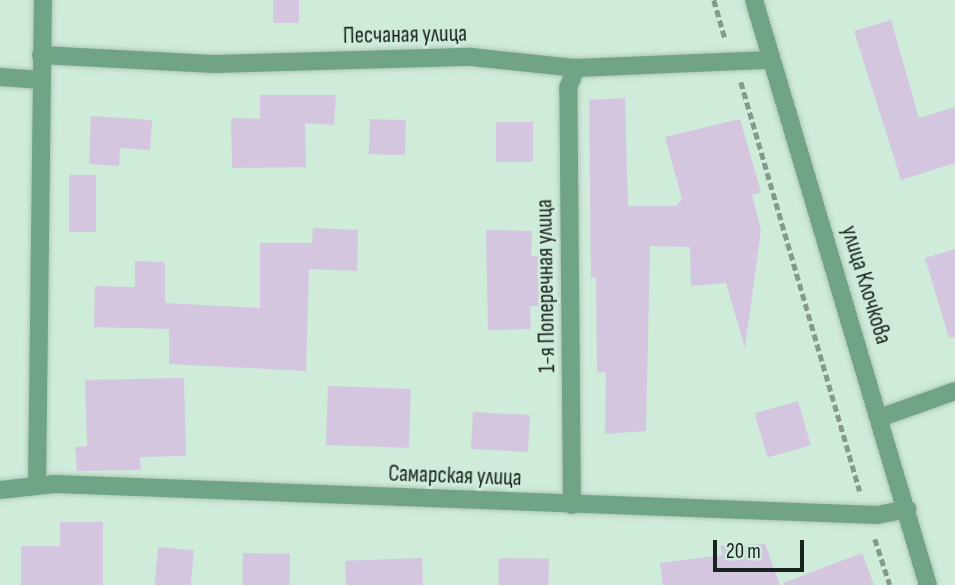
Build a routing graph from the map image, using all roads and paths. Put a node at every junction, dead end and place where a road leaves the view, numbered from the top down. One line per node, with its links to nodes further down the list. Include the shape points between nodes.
1 (43, 0): 4 (street)
2 (714, 0): 6 (path)
3 (760, 2): 5 (street, улица Клочкова)
4 (41, 55): 7 (street, Песчаная улица, via 214,64 471,57); 9 (street)
5 (770, 60): 6 (street, Песчаная улица); 11 (street, улица Клочкова)
6 (736, 66): 7 (street, Песчаная улица); 16 (path)
7 (576, 68): 14 (street, 1-я Поперечная улица, via 568,88)
8 (0, 77): 9 (street)
9 (39, 80): 12 (street)
10 (955, 391): 11 (street)
11 (882, 417): 15 (street, улица Клочкова)
12 (37, 485): 13 (street, Самарская улица); 14 (street, Самарская улица)
13 (0, 490)
14 (572, 505): 16 (street, Самарская улица)
15 (907, 509): 16 (street, Самарская улица); 18 (street, улица Клочкова)
16 (867, 514): 17 (path)
17 (890, 585)
18 (928, 585)

